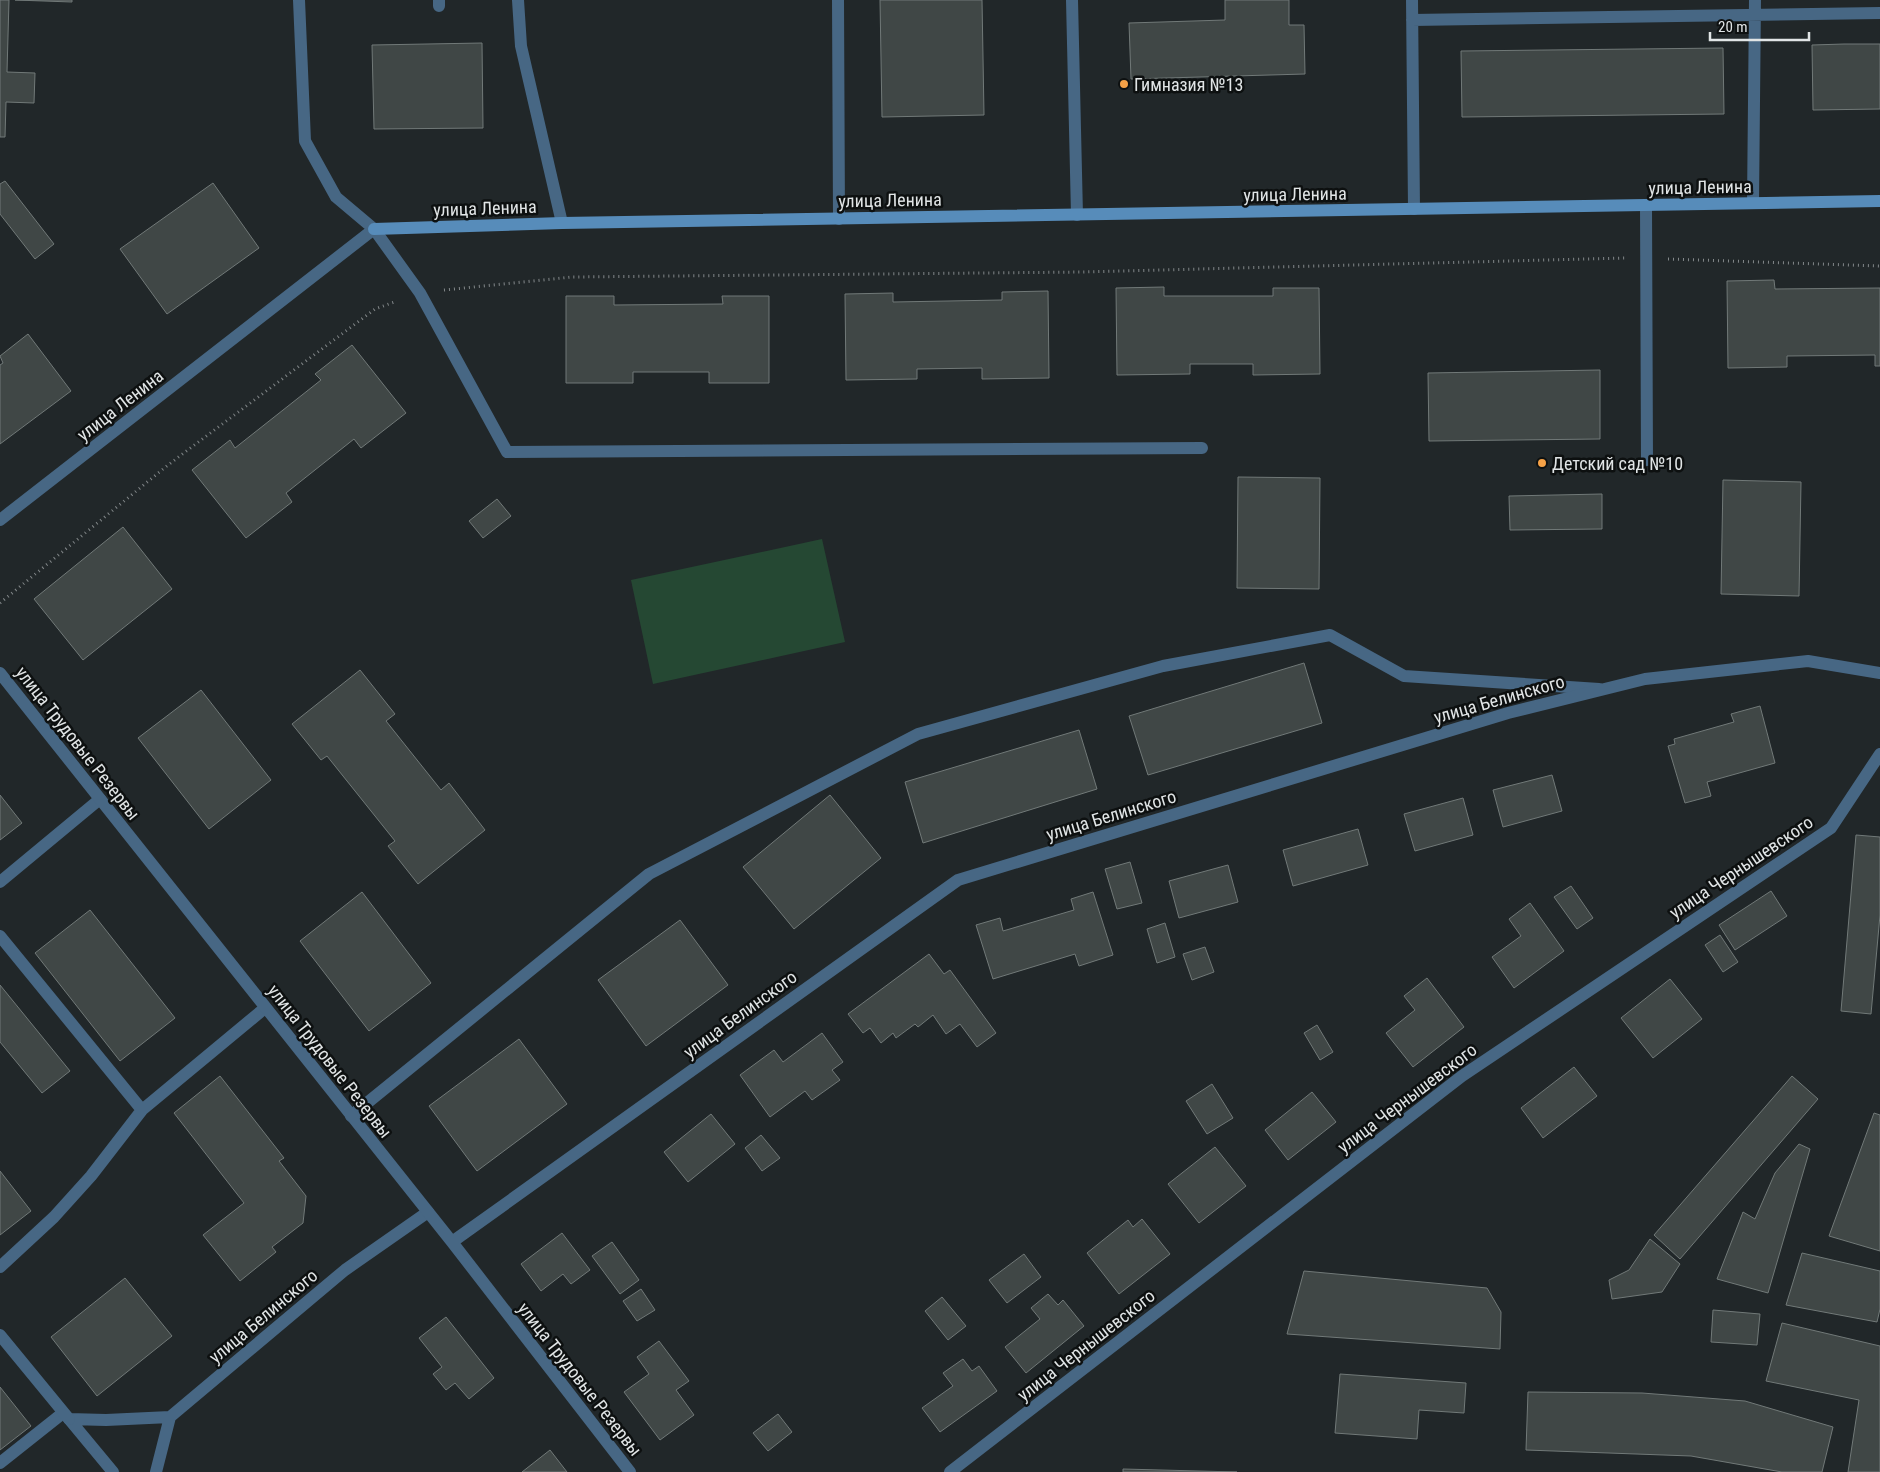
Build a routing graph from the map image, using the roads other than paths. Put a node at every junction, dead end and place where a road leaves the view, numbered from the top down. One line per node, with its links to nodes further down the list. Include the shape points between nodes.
1 (299, 0): 17 (street, via 305,142 336,197)
2 (518, 0): 16 (street, via 520,46)
3 (838, 0): 15 (street)
4 (1072, 0): 14 (street)
5 (1412, 0): 9 (street)
6 (1755, 0): 7 (street)
7 (1754, 13): 8 (street); 9 (street); 11 (street)
8 (1880, 13)
9 (1412, 20): 13 (street)
10 (1880, 201): 11 (street, улица Ленина)
11 (1753, 203): 12 (street, улица Ленина)
12 (1646, 205): 13 (street, улица Ленина); 19 (street)
13 (1414, 209): 14 (street, улица Ленина)
14 (1078, 215): 15 (street, улица Ленина)
15 (839, 219): 16 (street, улица Ленина)
16 (562, 223): 17 (street, улица Ленина)
17 (374, 230): 18 (street, via 420,293 508,452); 20 (street, улица Ленина)
18 (1202, 448)
19 (1647, 460)
20 (0, 520)
21 (0, 673): 25 (street, улица Трудовые Резервы)
22 (1880, 673): 23 (street, улица Белинского, via 1808,661 1645,679)
23 (1602, 689): 30 (street, via 1404,676 1330,635 1163,666 918,734 650,874); 32 (street, улица Белинского, via 1508,713 958,880)
24 (1880, 754): 41 (street, улица Чернышевского, via 1830,828 1462,1076)
25 (100, 799): 26 (street); 28 (street, улица Трудовые Резервы)
26 (0, 882)
27 (0, 936): 29 (street)
28 (266, 1008): 29 (street); 30 (street, улица Трудовые Резервы)
29 (142, 1110): 33 (street, via 91,1176)
30 (351, 1116): 31 (street, улица Трудовые Резервы)
31 (428, 1212): 32 (street, улица Трудовые Резервы); 36 (street, улица Белинского, via 345,1270)
32 (452, 1242): 40 (street, улица Трудовые Резервы)
33 (0, 1267)
34 (0, 1335): 35 (street)
35 (66, 1416): 36 (street, via 106,1420); 37 (street); 38 (street)
36 (170, 1417): 39 (street)
37 (0, 1463)
38 (113, 1472)
39 (156, 1472)
40 (630, 1472)
41 (950, 1472)

